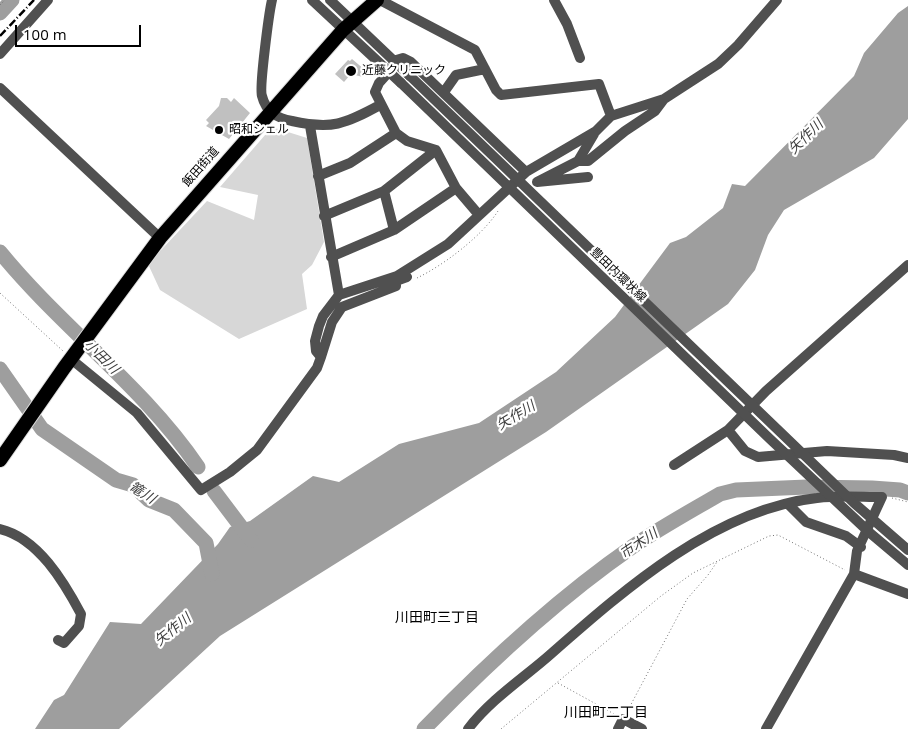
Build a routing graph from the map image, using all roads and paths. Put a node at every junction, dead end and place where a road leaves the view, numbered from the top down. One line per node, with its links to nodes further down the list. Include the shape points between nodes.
1 (5, 0): 9 (path)
2 (48, 0): 11 (street)
3 (272, 0): 21 (street, via 261,95)
4 (312, 0): 10 (street, 豊田内環状線)
5 (330, 0): 10 (street, 豊田内環状線)
6 (378, 0): 10 (highway, 飯田街道); 14 (street, via 475,50)
7 (554, 0): 12 (street)
8 (777, 0): 19 (street, via 718,64)
9 (0, 5)
10 (348, 26): 13 (street, 豊田内環状線); 15 (street, 豊田内環状線); 21 (highway, 飯田街道)
11 (0, 54)
12 (580, 58)
13 (393, 61): 16 (street, 豊田内環状線); 18 (street, via 400,58 411,62)
14 (486, 69): 18 (street, via 456,75); 22 (street, via 501,94 599,84)
15 (388, 73): 16 (street, 豊田内環状線); 20 (street, via 375,92)
16 (405, 80): 53 (street, 豊田内環状線, bridge, via 854,503); 55 (street, 豊田内環状線, bridge, via 770,439 870,533)
17 (0, 88): 36 (street)
18 (444, 92): 28 (street)
19 (664, 100): 22 (street); 27 (street, via 655,111 588,162)
20 (380, 105): 23 (street, via 333,125); 25 (street)
21 (270, 113): 23 (street); 36 (highway, 飯田街道)
22 (611, 116): 24 (street)
23 (310, 126): 29 (street)
24 (596, 131): 27 (street); 28 (street)
25 (396, 132): 26 (street, via 408,141); 29 (street, via 350,163)
26 (436, 150): 31 (street); 32 (street)
27 (578, 161): 30 (street, via 537,182)
28 (526, 172): 33 (street)
29 (318, 176): 34 (street)
30 (588, 177)
31 (456, 188): 33 (street); 35 (street)
32 (384, 191): 34 (street); 35 (street)
33 (479, 215): 37 (street)
34 (324, 216): 38 (street)
35 (394, 230): 38 (street)
36 (160, 238): 43 (highway, 飯田街道)
37 (448, 244): 41 (street, via 397,276); 42 (street, via 431,262 396,281 396,286 342,307 332,322)
38 (331, 257): 41 (street)
39 (908, 266): 44 (street, via 766,391)
40 (0, 293): 43 (path)
41 (339, 295): 42 (street, via 319,326 315,341 316,351)
42 (321, 357): 43 (street, via 317,368 257,450 201,490 137,413)
43 (67, 364): 46 (highway, 飯田街道)
44 (728, 430): 45 (street, via 745,451 758,457 827,451); 47 (street)
45 (908, 458)
46 (0, 460)
47 (674, 465)
48 (882, 497): 49 (path); 50 (street, via 817,498); 52 (street)
49 (908, 502)
50 (788, 504): 52 (street, via 806,522 846,536); 61 (street, via 719,529 636,582 520,678)
51 (0, 529): 58 (street, via 11,532 30,545 56,572 82,614 79,626 64,643)
52 (861, 547): 56 (street)
53 (908, 550)
54 (717, 561): 56 (path, via 769,536 778,535); 59 (path, via 693,573 661,596); 60 (path, via 687,599)
55 (908, 564)
56 (854, 574): 57 (street); 65 (street)
57 (908, 594)
58 (58, 640)
59 (558, 683): 60 (path); 62 (path)
60 (623, 719): 63 (street); 64 (street)
61 (468, 729)
62 (501, 729)
63 (618, 729)
64 (642, 729)
65 (766, 729)

